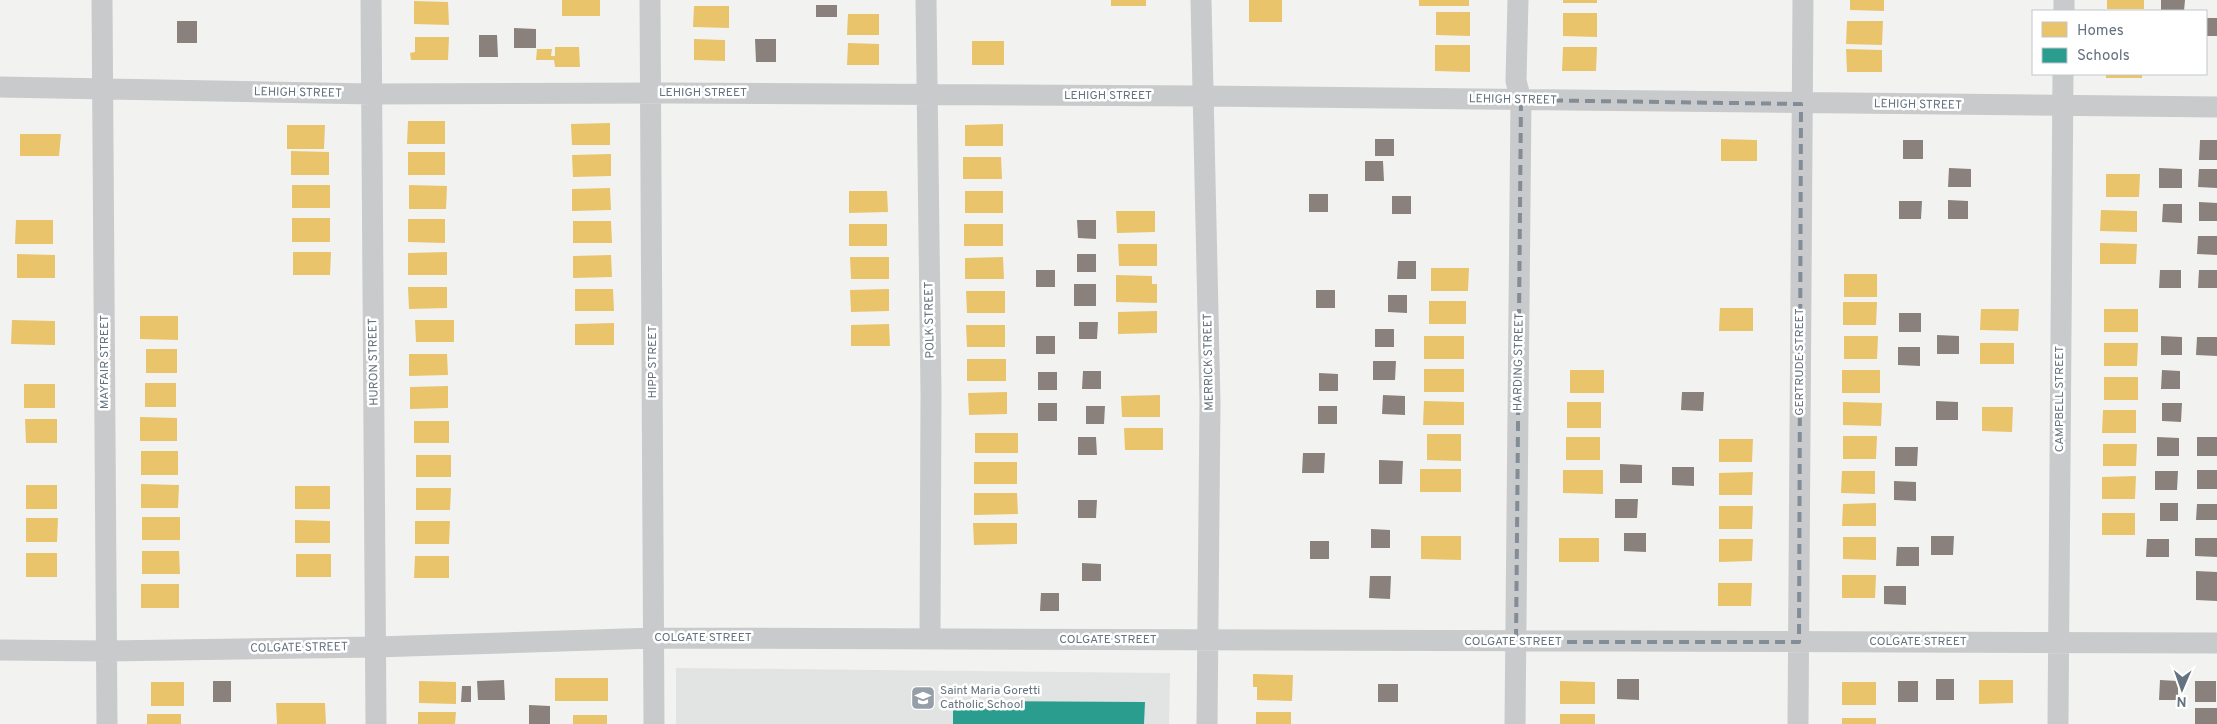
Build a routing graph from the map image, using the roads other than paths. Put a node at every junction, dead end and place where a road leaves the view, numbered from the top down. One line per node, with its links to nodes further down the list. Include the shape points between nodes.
1 (102, 0): 10 (street, MAYFAIR STREET)
2 (371, 0): 12 (street, HURON STREET)
3 (650, 0): 11 (street, HIPP STREET)
4 (926, 0): 13 (street, POLK STREET)
5 (1201, 0): 14 (street, MERRICK STREET)
6 (1518, 0): 15 (street, HARDING STREET, via 1516,80)
7 (1802, 0): 16 (street, GERTRUDE STREET)
8 (2063, 75): 17 (street, CAMPBELL STREET)
9 (0, 88): 10 (street, LEHIGH STREET)
10 (103, 91): 12 (street, LEHIGH STREET); 28 (street, MAYFAIR STREET)
11 (651, 92): 12 (street, LEHIGH STREET); 13 (street, LEHIGH STREET); 19 (street, HIPP STREET)
12 (371, 94): 26 (street, HURON STREET)
13 (927, 95): 14 (street, LEHIGH STREET); 20 (street, POLK STREET)
14 (1204, 96): 15 (street, LEHIGH STREET); 21 (street, MERRICK STREET, via 1210,403)
15 (1521, 100): 16 (street, LEHIGH STREET); 22 (street, HARDING STREET)
16 (1801, 104): 17 (street, LEHIGH STREET); 23 (street, GERTRUDE STREET)
17 (2063, 106): 18 (street, LEHIGH STREET); 24 (street, CAMPBELL STREET)
18 (2217, 107)
19 (655, 638): 20 (street, COLGATE STREET); 26 (street, COLGATE STREET); 31 (street, HIPP STREET)
20 (930, 639): 21 (street, COLGATE STREET)
21 (1208, 641): 22 (street, COLGATE STREET); 32 (street, MERRICK STREET)
22 (1516, 642): 23 (street, COLGATE STREET); 33 (street, HARDING STREET)
23 (1799, 642): 24 (street, COLGATE STREET); 34 (street, GERTRUDE STREET)
24 (2058, 643): 25 (street, COLGATE STREET); 35 (street, CAMPBELL STREET)
25 (2217, 643)
26 (376, 647): 28 (street, COLGATE STREET); 30 (street, HURON STREET)
27 (0, 650): 28 (street, COLGATE STREET)
28 (108, 651): 29 (street, MAYFAIR STREET)
29 (107, 724)
30 (376, 724)
31 (654, 724)
32 (1207, 724)
33 (1515, 724)
34 (1798, 724)
35 (2058, 724)

